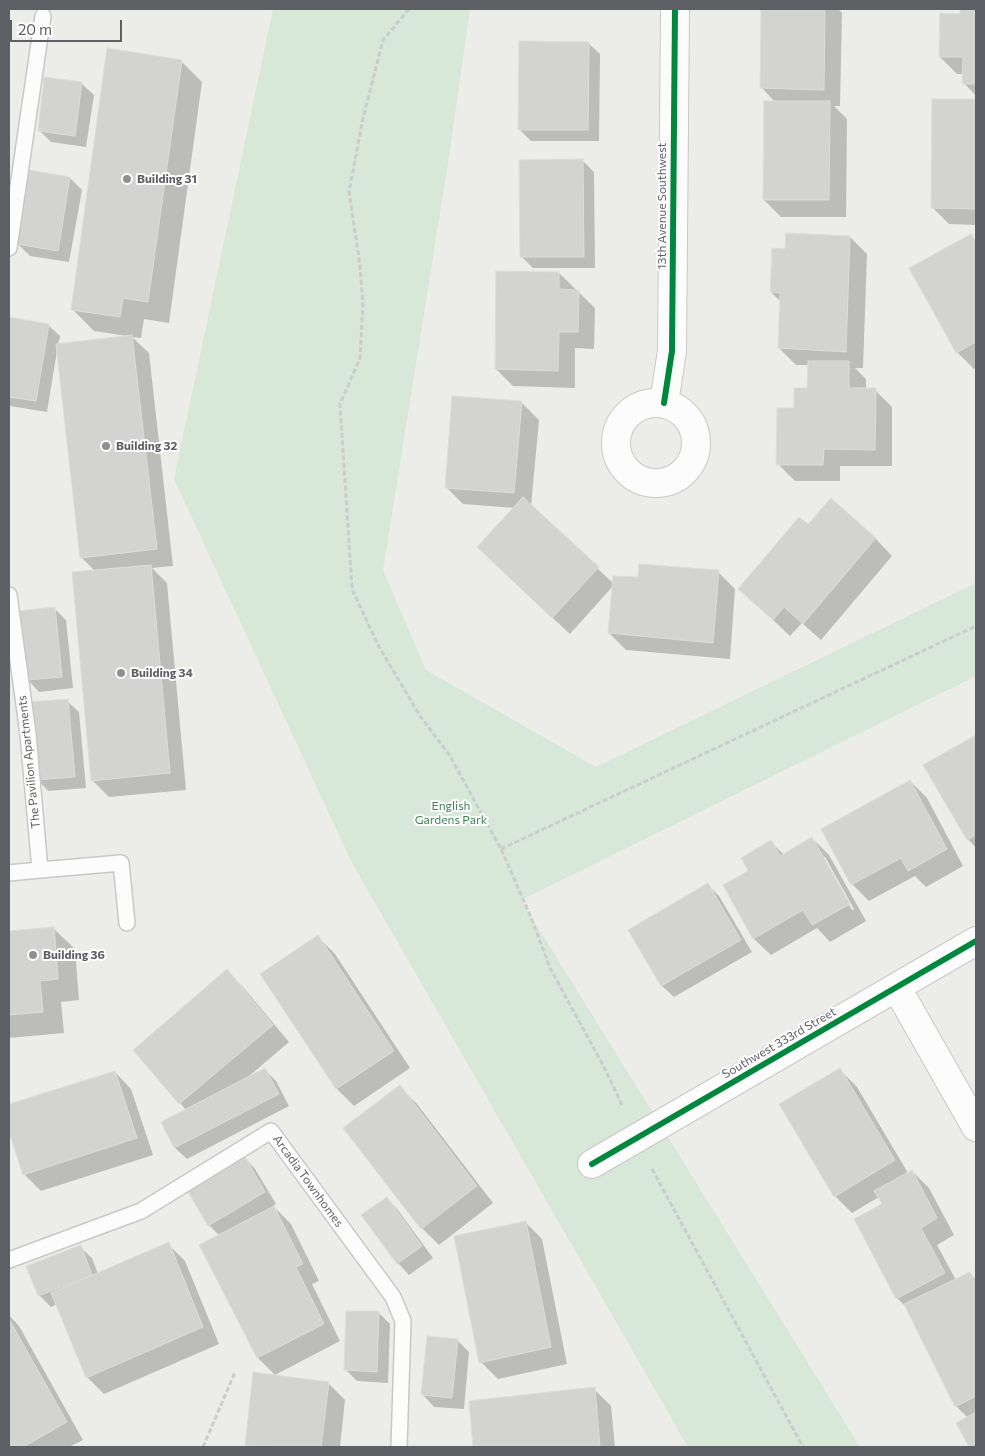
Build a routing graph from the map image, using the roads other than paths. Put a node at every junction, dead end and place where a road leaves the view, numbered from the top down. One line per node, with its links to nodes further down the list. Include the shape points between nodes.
1 (675, 9): 4 (street, 13th Avenue Southwest, via 672,351)
2 (44, 16): 3 (lane)
3 (9, 242)
4 (664, 403)
5 (9, 595): 6 (lane, The Pavilion Apartments, via 28,734)
6 (40, 870): 7 (lane); 8 (lane, via 121,863)
7 (9, 873)
8 (127, 923)
9 (976, 941): 10 (street, Southwest 333rd Street)
10 (897, 988): 11 (street); 12 (street, Southwest 333rd Street)
11 (976, 1126)
12 (592, 1164)
13 (9, 1260): 14 (lane, Arcadia Townhomes, via 141,1211 271,1131 393,1297 403,1321)
14 (399, 1447)

